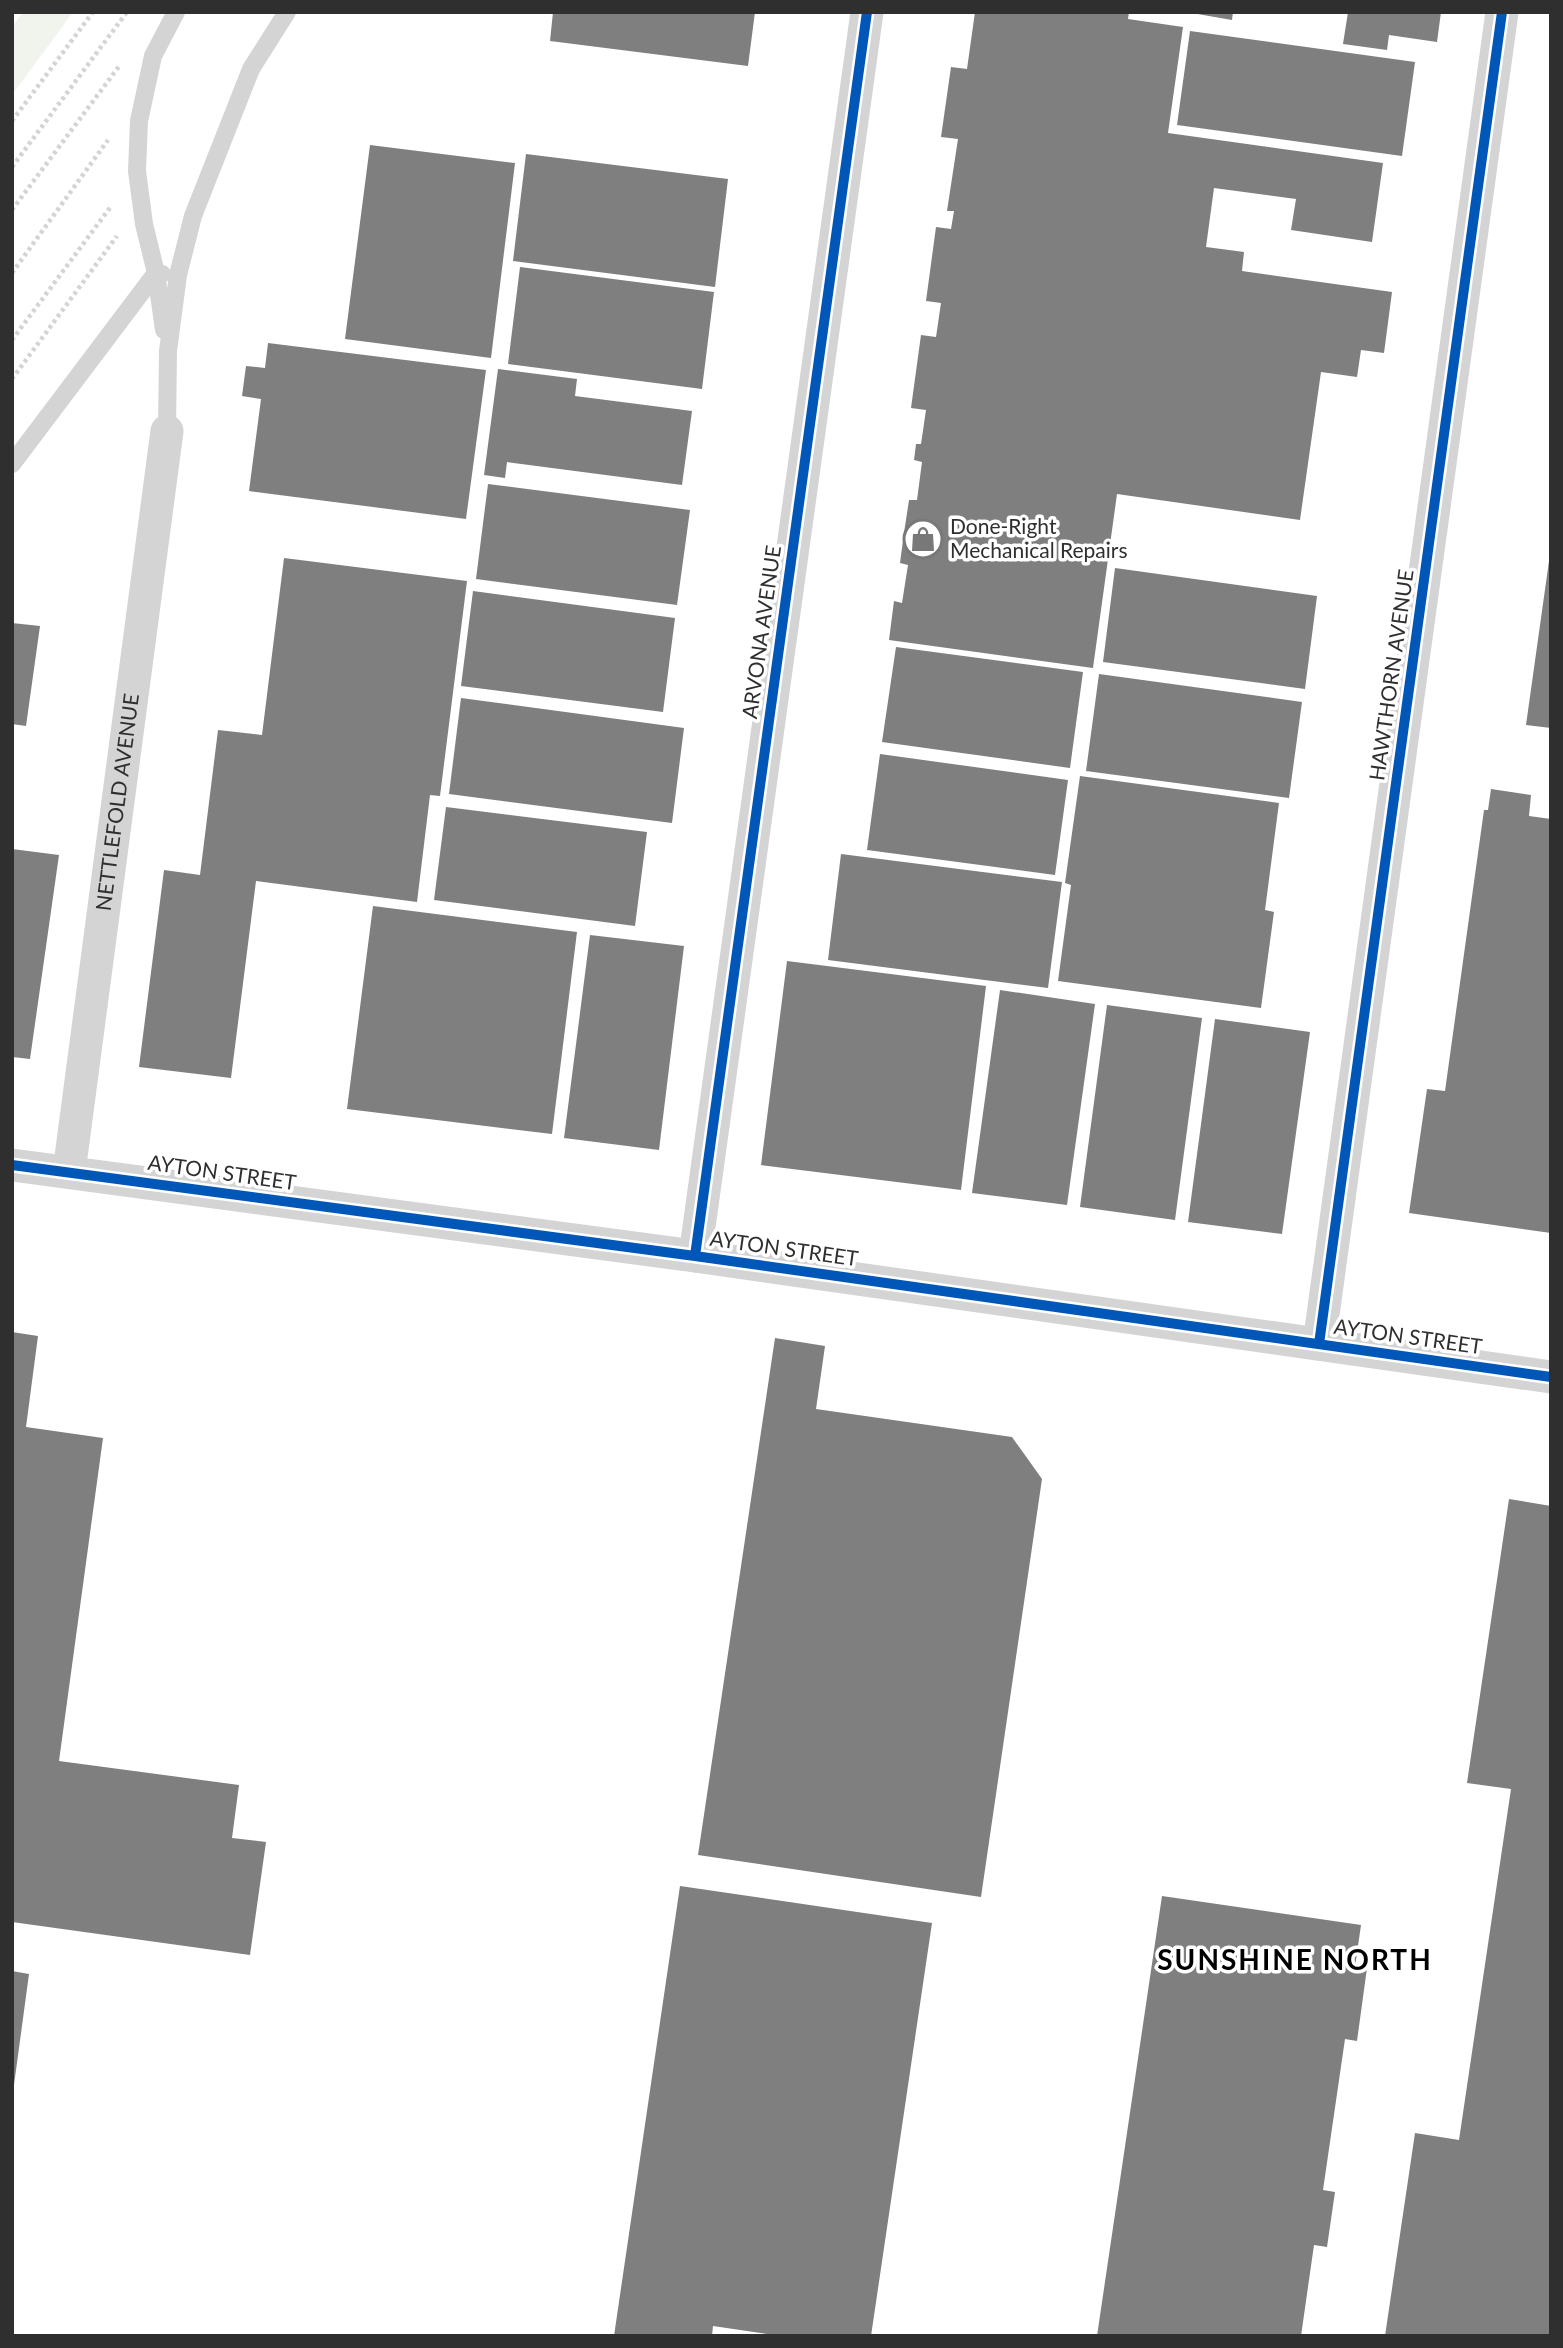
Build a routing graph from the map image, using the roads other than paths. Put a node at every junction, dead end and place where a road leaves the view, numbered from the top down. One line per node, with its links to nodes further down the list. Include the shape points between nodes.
1 (176, 12): 5 (lane, via 153,56 139,121 137,171)
2 (287, 12): 6 (lane, via 251,69 233,110 193,216)
3 (867, 12): 12 (street, ARVONA AVENUE)
4 (1502, 12): 13 (street, HAWTHORN AVENUE)
5 (156, 273): 6 (lane); 7 (lane); 9 (lane)
6 (178, 275): 7 (lane)
7 (167, 351): 8 (lane)
8 (167, 431): 11 (street, NETTLEFOLD AVENUE)
9 (12, 464)
10 (12, 1165): 11 (street, AYTON STREET)
11 (69, 1172): 12 (street, AYTON STREET)
12 (695, 1256): 13 (street, AYTON STREET)
13 (1320, 1344): 14 (street, AYTON STREET)
14 (1551, 1377)

